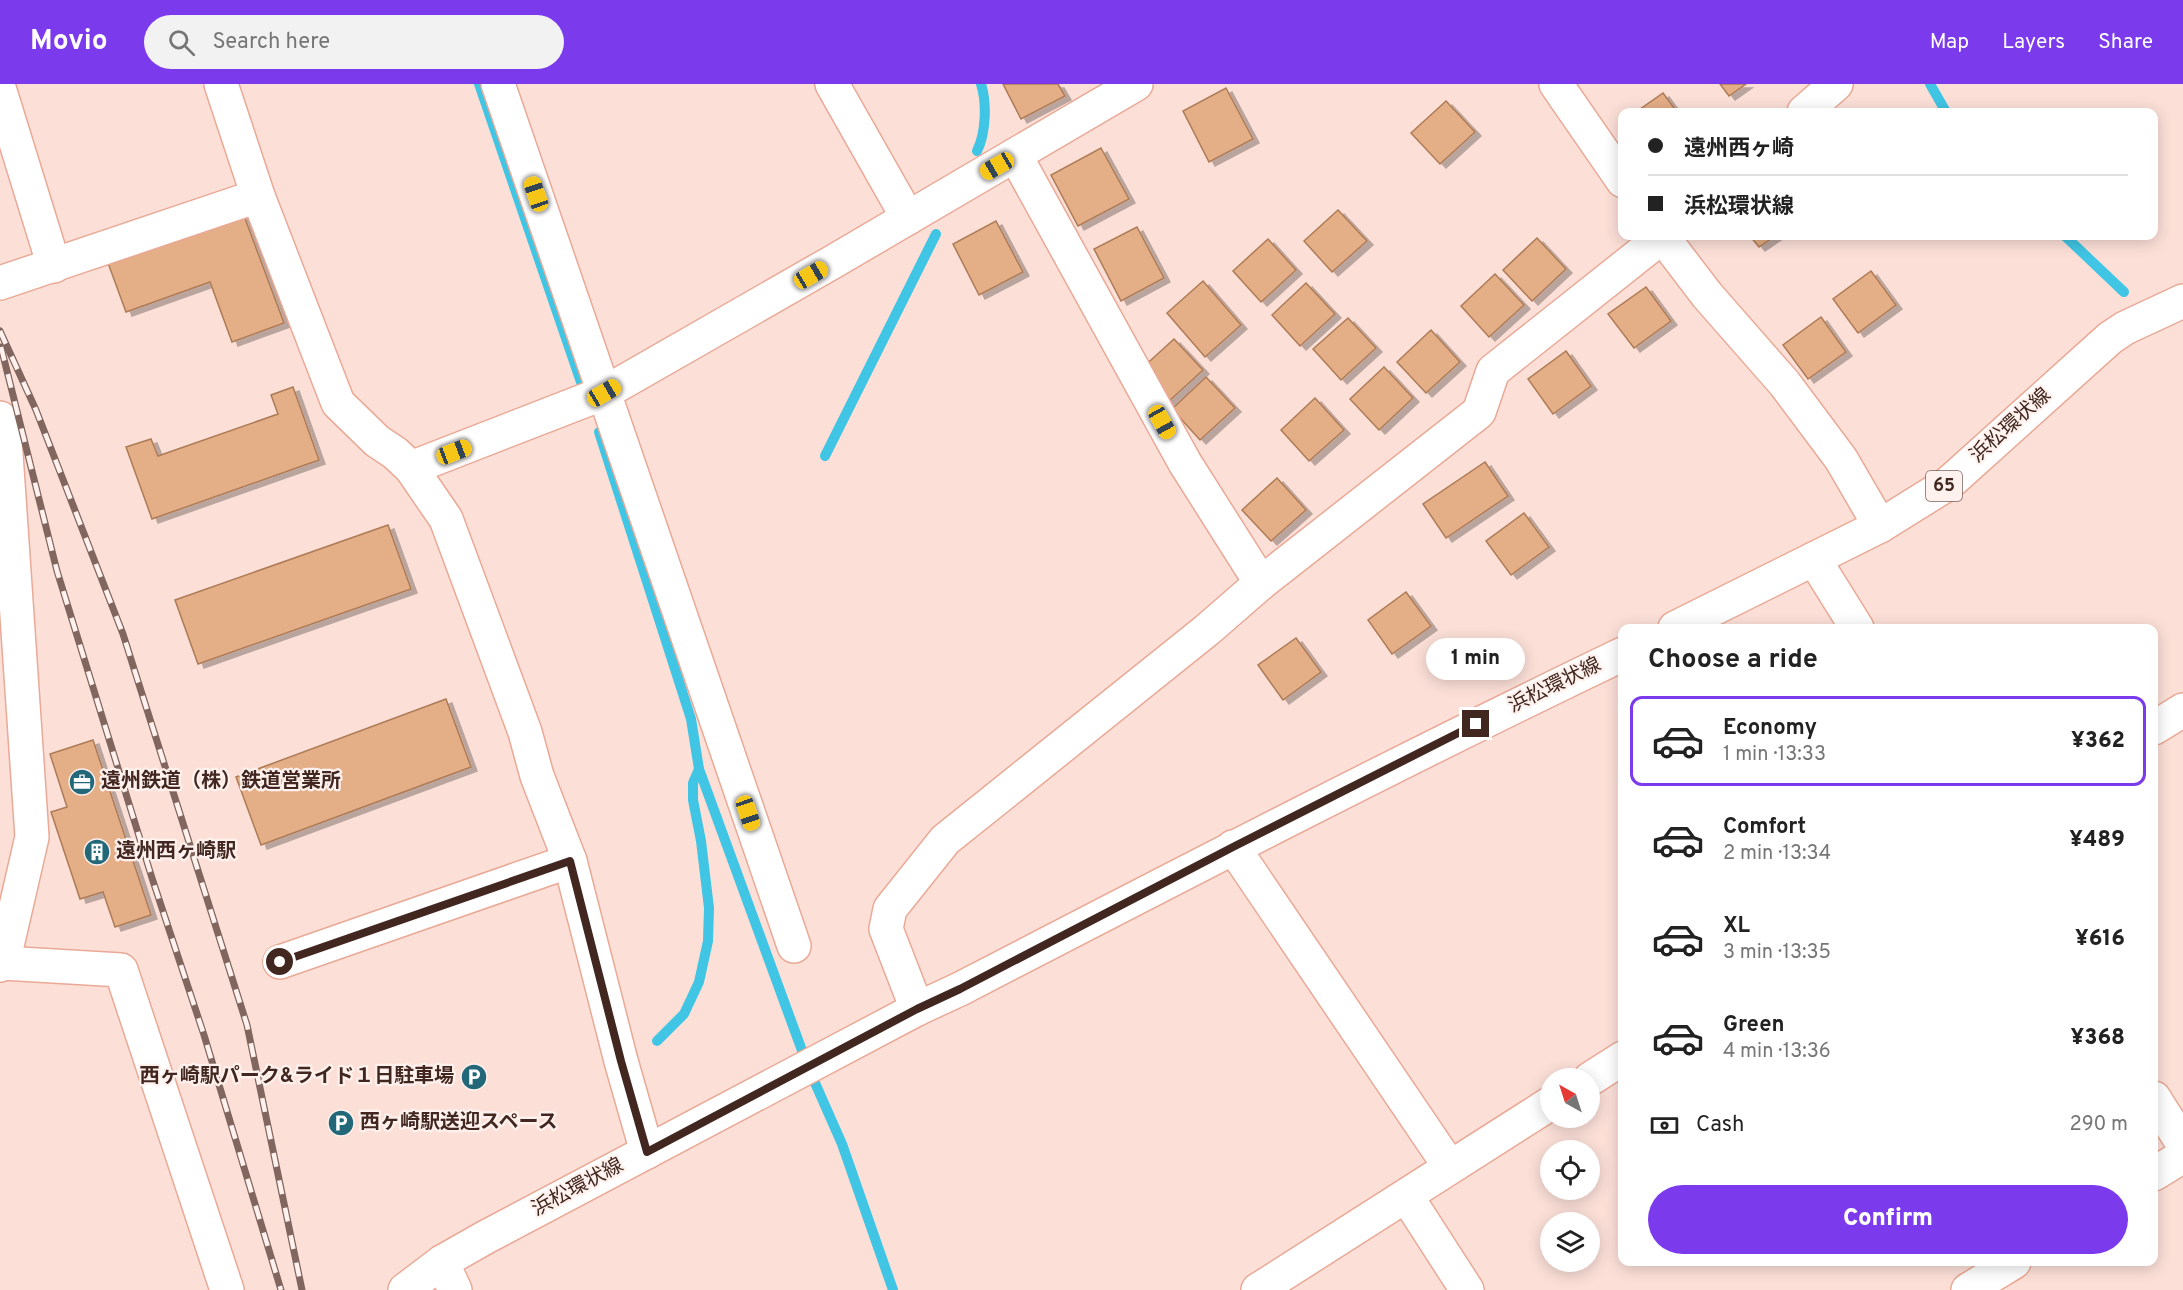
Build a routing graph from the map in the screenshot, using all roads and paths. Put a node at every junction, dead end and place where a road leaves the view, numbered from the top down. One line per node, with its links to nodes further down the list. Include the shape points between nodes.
1 (221, 84): 11 (street)
2 (498, 84): 18 (street)
3 (832, 84): 12 (street)
4 (1136, 84): 9 (street)
5 (1556, 84): 10 (street)
6 (1836, 84): 8 (street)
7 (0, 91): 15 (street)
8 (1809, 108)
9 (1015, 155): 12 (street); 23 (street, via 1185,463)
10 (1618, 174)
11 (258, 196): 15 (street); 20 (street, via 338,403)
12 (908, 218): 18 (street)
13 (1657, 240): 23 (street, via 1493,371 1479,412)
14 (1665, 240): 21 (street, via 1785,384 1841,459)
15 (54, 266): 16 (street)
16 (0, 283)
17 (2183, 300): 21 (street, 浜松環状線 / 65, via 2110,338 1949,483)
18 (604, 393): 20 (street); 31 (street)
19 (0, 418): 32 (street, via 5,439 32,837)
20 (411, 468): 30 (street, via 446,519)
21 (1880, 526): 22 (street, 浜松環状線 / 65)
22 (1814, 559): 24 (street, 浜松環状線 / 65); 25 (street)
23 (1261, 583): 34 (street, via 938,849 890,909 886,929)
24 (1683, 624)
25 (1855, 624)
26 (1618, 656): 29 (street, 浜松環状線)
27 (2183, 710): 28 (street)
28 (2158, 726)
29 (1233, 847): 34 (street, 浜松環状線); 42 (street)
30 (570, 861): 33 (street); 40 (street)
31 (794, 946)
32 (1, 961): 47 (street, via 121,970)
33 (280, 962)
34 (917, 1009): 40 (street, 浜松環状線)
35 (1618, 1061): 36 (street)
36 (1600, 1073)
37 (2158, 1104): 39 (street)
38 (1540, 1110): 42 (street)
39 (2183, 1144)
40 (647, 1152): 46 (street, 浜松環状線, via 561,1196)
41 (2183, 1155): 43 (street)
42 (1450, 1167): 44 (street)
43 (2158, 1171)
44 (1407, 1197): 49 (street); 50 (street)
45 (2007, 1266): 51 (street)
46 (448, 1276): 48 (street, 浜松環状線)
47 (227, 1290)
48 (405, 1290)
49 (1258, 1290)
50 (1467, 1290)
51 (1968, 1290)

